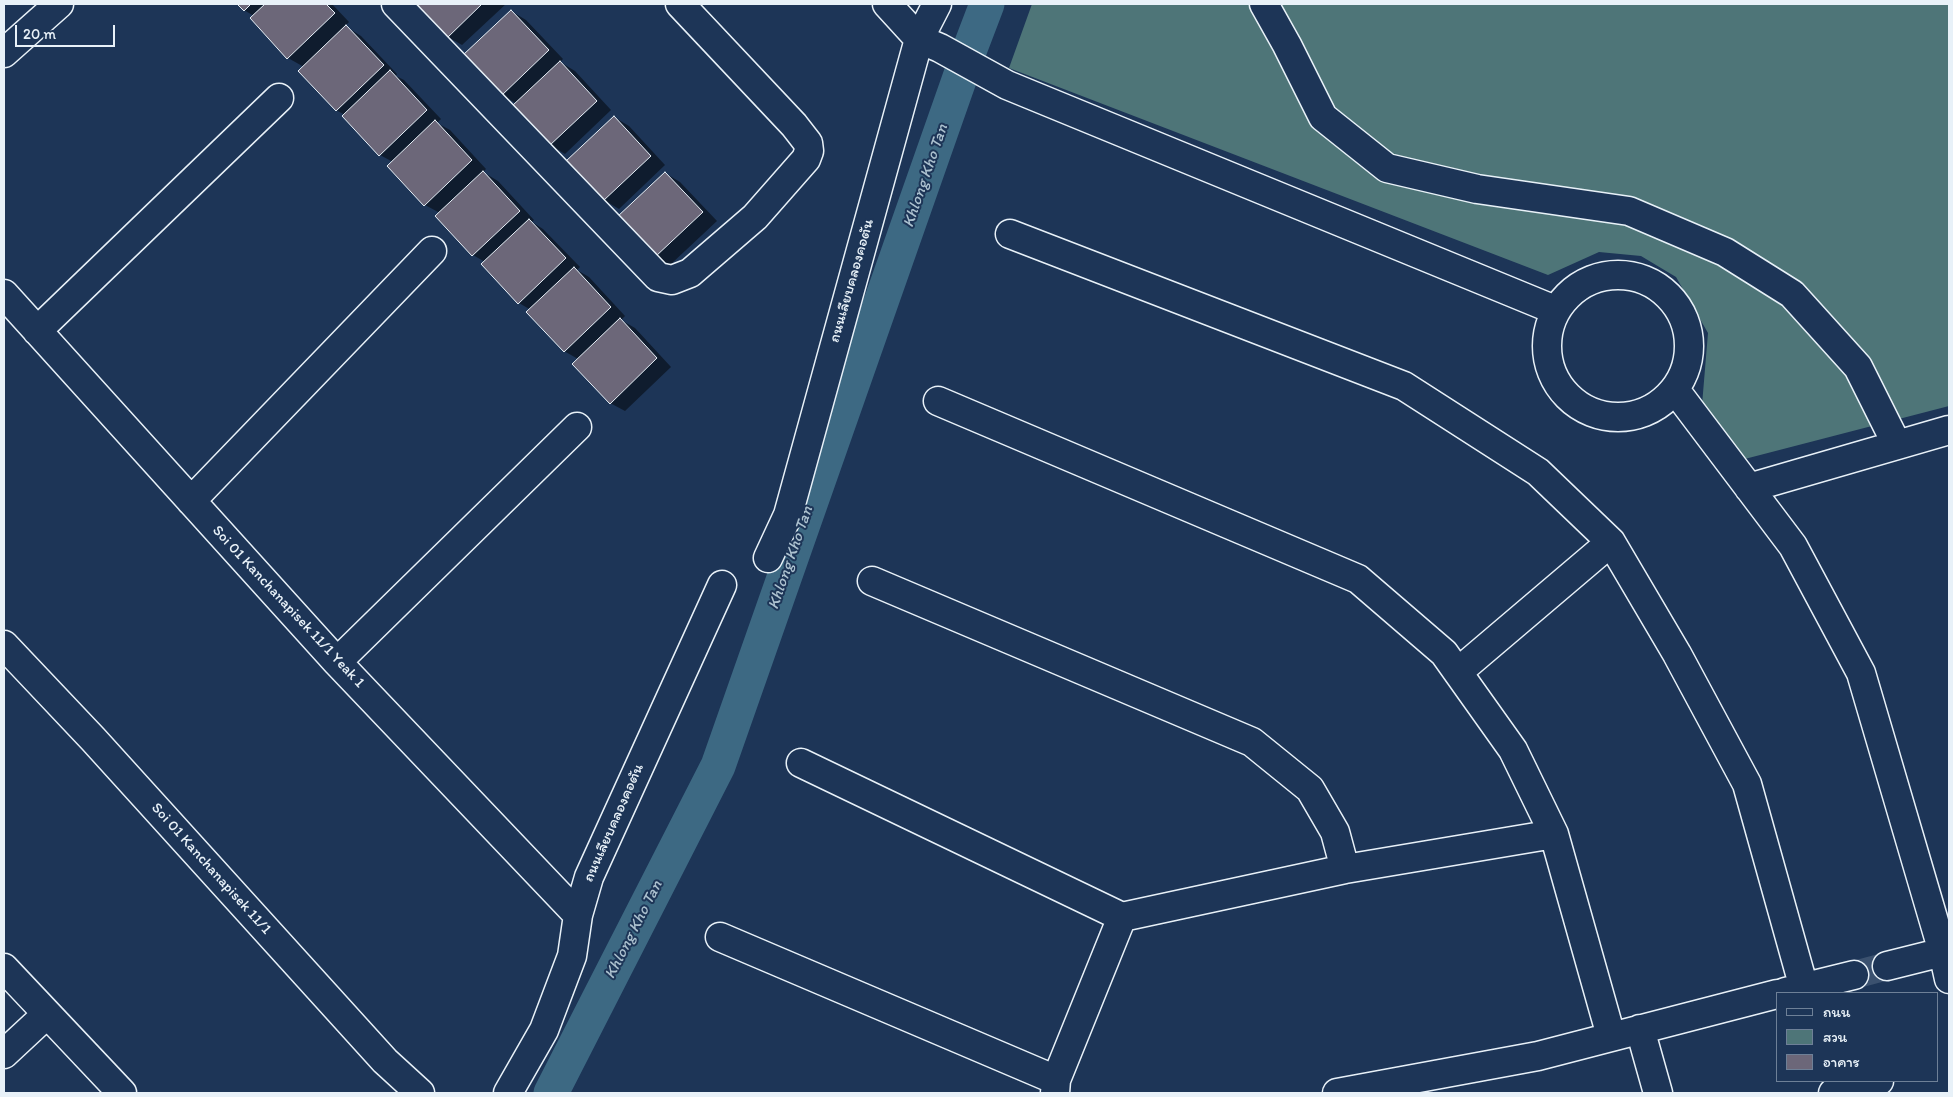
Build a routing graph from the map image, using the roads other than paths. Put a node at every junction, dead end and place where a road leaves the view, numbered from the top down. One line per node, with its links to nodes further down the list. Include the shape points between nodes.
1 (59, 4): 8 (street)
2 (396, 4): 3 (street, via 658,277 672,280 690,273 755,217 787,183 809,151 808,143 794,125)
3 (680, 4)
4 (886, 4): 7 (street)
5 (936, 4): 7 (street, ถนนเลียบคลองคอตัน)
6 (1264, 4): 19 (street, via 1323,117 1387,168 1477,189 1629,211 1725,252 1792,294 1858,367)
7 (930, 44): 13 (street, via 1008,85); 23 (street, ถนนเลียบคลองคอตัน, via 788,515)
8 (4, 53)
9 (279, 98): 14 (street)
10 (1010, 234): 22 (street, via 1404,386 1538,472)
11 (432, 251): 21 (street)
12 (4, 294): 14 (street, Soi 01 Kanchanapisek 11/1 Yeak 1)
13 (1555, 310): 15 (street, via 1546,340 1550,370 1567,397 1586,410 1623,419 1652,411); 15 (street, via 1583,282 1621,272 1659,285 1685,315 1691,355)
14 (37, 330): 21 (street, Soi 01 Kanchanapisek 11/1 Yeak 1)
15 (1676, 391): 20 (street)
16 (938, 401): 28 (street, via 1358,579 1444,653)
17 (577, 427): 27 (street)
18 (1949, 430): 19 (street)
19 (1897, 445): 20 (street)
20 (1749, 488): 35 (street, via 1792,546 1861,673)
21 (191, 501): 27 (street, Soi 01 Kanchanapisek 11/1 Yeak 1)
22 (1611, 542): 28 (street); 40 (street, via 1677,654 1746,784)
23 (768, 558)
24 (872, 581): 31 (street, via 1252,742 1310,789 1335,832)
25 (722, 585): 32 (street, ถนนเลียบคลองคอตัน, via 589,877)
26 (4, 645): 50 (street, Soi 01 Kanchanapisek 11/1, via 385,1060)
27 (337, 662): 32 (street, Soi 01 Kanchanapisek 11/1 Yeak 1)
28 (1458, 672): 30 (street, via 1513,750)
29 (801, 763): 33 (street)
30 (1554, 834): 31 (street); 44 (street)
31 (1345, 869): 33 (street)
32 (578, 915): 51 (street, ถนนเลียบคลองคอตัน, via 572,956 544,1030)
33 (1122, 917): 48 (street)
34 (720, 937): 48 (street)
35 (1943, 952): 36 (street); 39 (street)
36 (1887, 966)
37 (4, 968): 42 (street)
38 (1854, 975): 40 (street)
39 (1949, 980)
40 (1792, 990)
41 (1776, 994): 43 (street)
42 (47, 1014): 45 (street); 49 (street)
43 (1640, 1029): 44 (street); 53 (street)
44 (1611, 1036): 47 (street)
45 (4, 1054)
46 (1875, 1082): 54 (street)
47 (1444, 1084): 52 (street)
48 (1055, 1087)
49 (122, 1093)
50 (420, 1093)
51 (508, 1093)
52 (1337, 1093)
53 (1658, 1093)
54 (1833, 1093)

